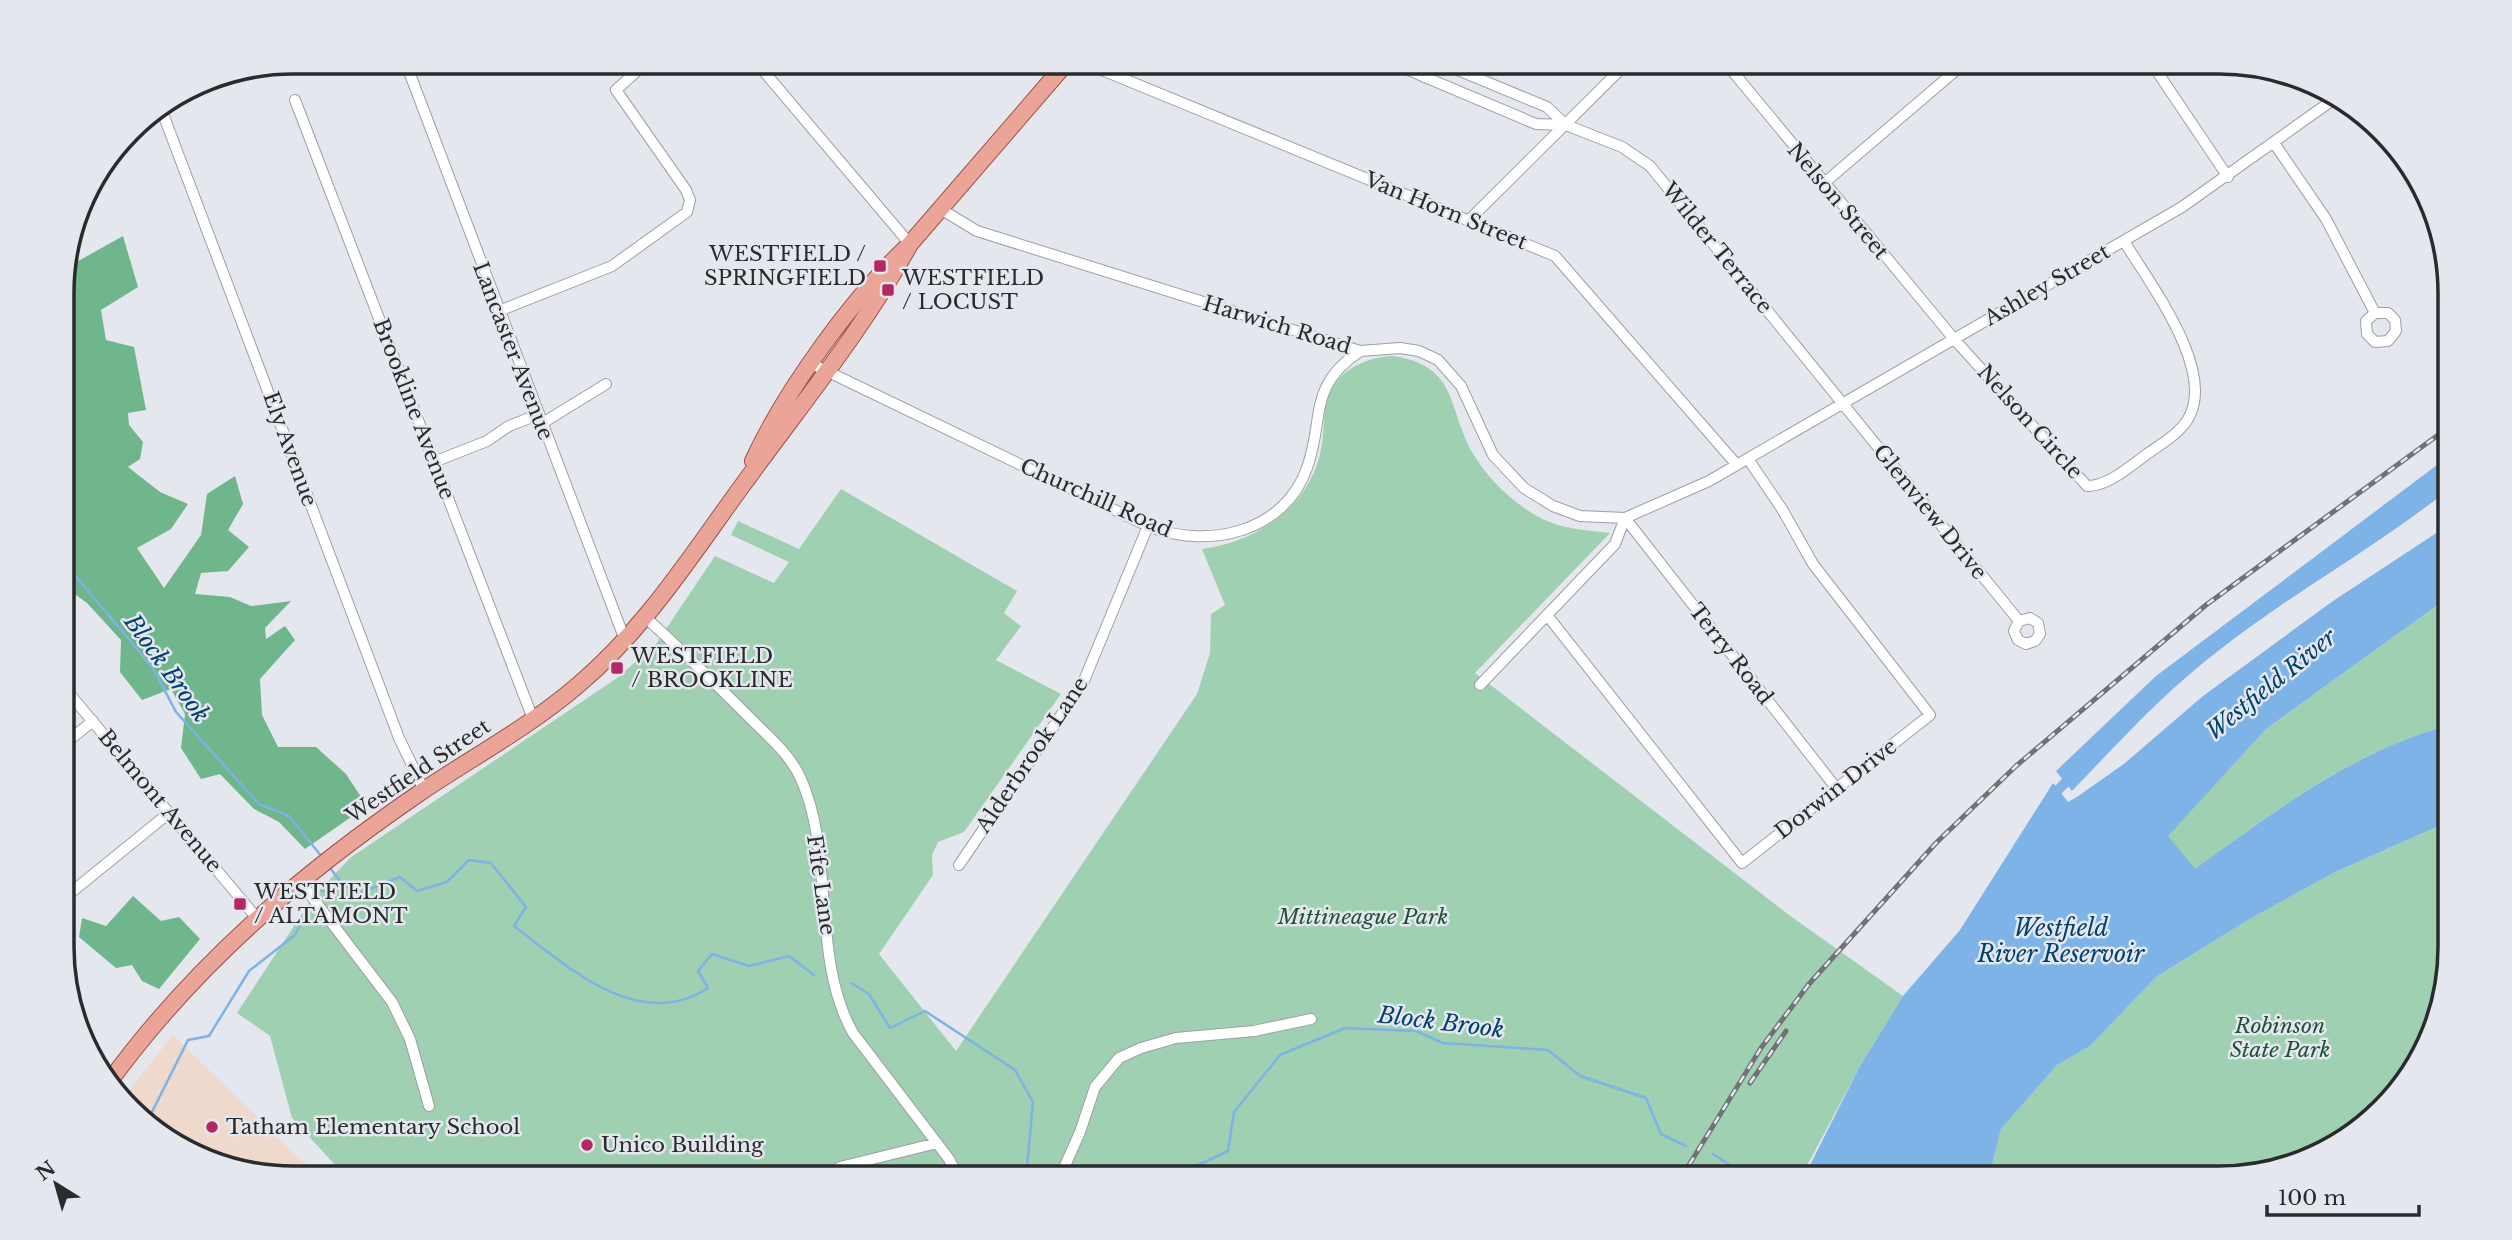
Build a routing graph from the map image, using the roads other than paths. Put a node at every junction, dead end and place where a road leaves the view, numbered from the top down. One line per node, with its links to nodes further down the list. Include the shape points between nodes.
1 (410, 74): 25 (street, Lancaster Avenue)
2 (634, 74): 25 (street, via 616,90 686,190 687,212 601,271)
3 (766, 74): 24 (street)
4 (1057, 74): 21 (main road, Westfield Street)
5 (1112, 74): 22 (street, Van Horn Street)
6 (1417, 74): 13 (street, Wilder Terrace)
7 (1425, 74): 13 (street)
8 (1467, 74): 17 (street, Wilder Terrace, via 1547,107)
9 (1616, 74): 17 (street)
10 (1734, 74): 20 (street, Nelson Street)
11 (1952, 74): 20 (street)
12 (2162, 74): 19 (street)
13 (1424, 77): 17 (street, Wilder Terrace, via 1536,124)
14 (295, 100): 34 (street, Brookline Avenue)
15 (2329, 103): 18 (street, Ashley Street)
16 (164, 116): 48 (street, Ely Avenue, via 378,683)
17 (1566, 125): 22 (street); 31 (street, Wilder Terrace, via 1632,152 1650,166)
18 (2274, 143): 19 (street, Ashley Street); 26 (street, via 2326,219)
19 (2228, 177): 23 (street, Ashley Street)
20 (1823, 184): 27 (street, Nelson Street)
21 (940, 208): 24 (main road, Westfield Street); 28 (street, Harwich Road, via 977,231)
22 (1469, 220): 35 (street, Van Horn Street, via 1562,261)
23 (2124, 241): 27 (street, Ashley Street); 27 (street, Nelson Circle, via 2186,350 2196,395 2182,427 2110,478 2092,486 2082,483)
24 (910, 244): 29 (main road, Westfield Street, via 893,275)
25 (499, 311): 32 (street, Lancaster Avenue)
26 (2375, 313)
27 (1954, 339): 31 (street, Ashley Street)
28 (1360, 351): 36 (street, Harwich Road, via 1400,348 1438,360 1461,386 1493,455 1524,488 1580,516); 37 (street, Churchill Road, via 1334,372 1325,387 1304,476 1266,519 1238,532 1203,537 1173,535)
29 (819, 368): 37 (street, Churchill Road); 39 (main road, Westfield Street, via 770,424 742,485)
30 (606, 384): 32 (street)
31 (1842, 404): 33 (street, Ashley Street); 40 (street, Glenview Drive)
32 (539, 419): 34 (street, via 509,426 487,441); 41 (street, Lancaster Avenue)
33 (1748, 459): 35 (street, Harwich Road); 47 (street, Dorwin Drive, via 1813,564 1930,715)
34 (435, 462): 44 (street, Brookline Avenue)
35 (1737, 465): 36 (street, Harwich Road)
36 (1625, 518): 38 (street, via 1615,544); 47 (street, Terry Road)
37 (1147, 526): 50 (street, Alderbrook Lane, via 1083,683)
38 (1546, 615): 42 (street); 47 (street, Dorwin Drive, via 1742,863)
39 (646, 618): 41 (main road, Westfield Street); 57 (street, Fife Lane, via 776,743 800,778 808,798 843,1015)
40 (2019, 621)
41 (625, 640): 44 (main road, Westfield Street, via 579,685)
42 (1480, 685)
43 (74, 699): 45 (street, Belmont Avenue)
44 (533, 719): 48 (main road, Westfield Street)
45 (93, 721): 46 (street); 49 (street, Belmont Avenue)
46 (74, 736)
47 (1836, 789)
48 (424, 790): 51 (main road, Westfield Street)
49 (169, 813): 52 (street); 53 (street, Belmont Avenue)
50 (959, 865)
51 (299, 880): 53 (main road, Westfield Street); 56 (street, via 392,1002 410,1040)
52 (74, 890)
53 (256, 917): 55 (main road, Westfield Street, via 168,1008)
54 (1311, 1019): 60 (street, via 1198,1039 1176,1038 1119,1058 1095,1087)
55 (115, 1075)
56 (429, 1106)
57 (937, 1143): 58 (street); 59 (street, Fife Lane)
58 (844, 1166)
59 (950, 1166)
60 (1065, 1166)

